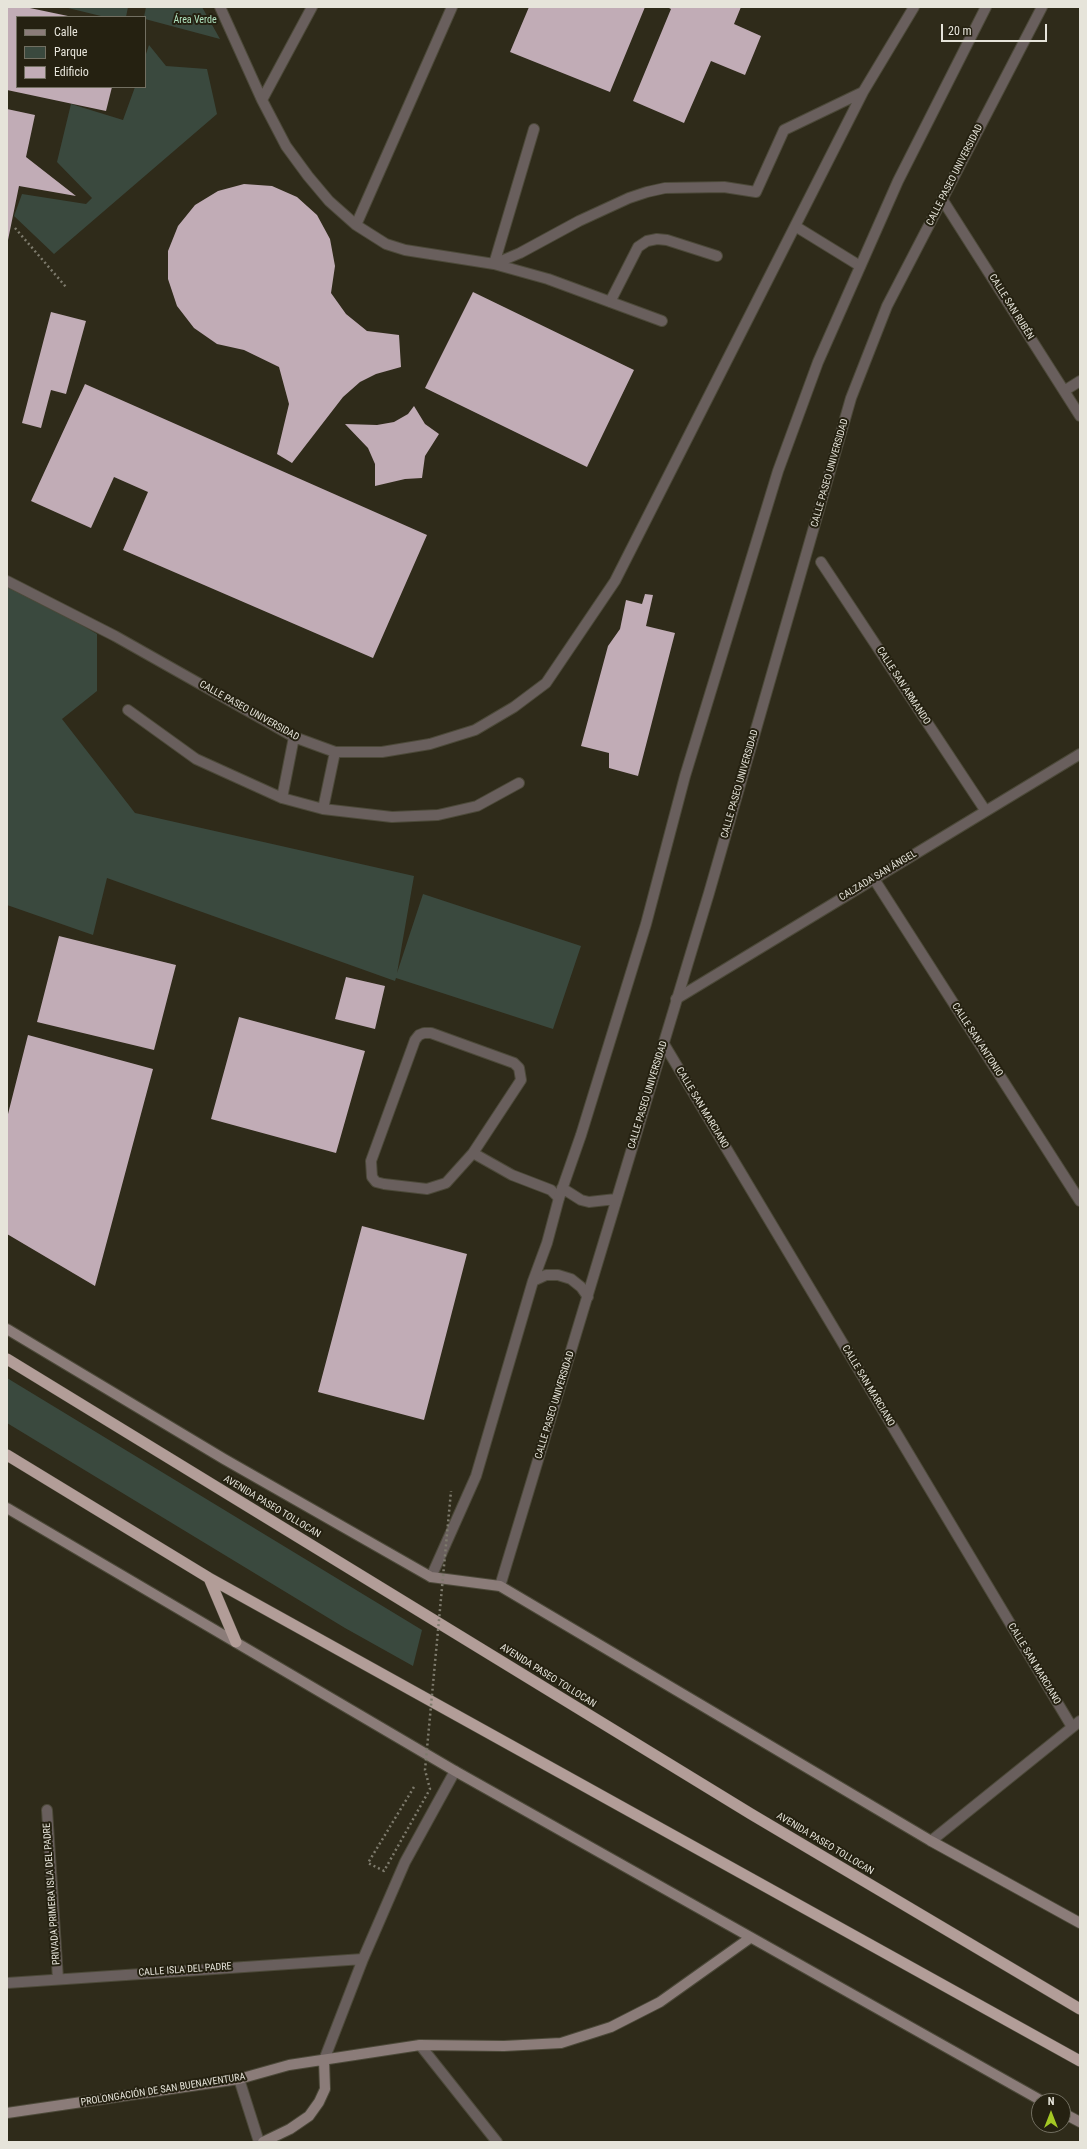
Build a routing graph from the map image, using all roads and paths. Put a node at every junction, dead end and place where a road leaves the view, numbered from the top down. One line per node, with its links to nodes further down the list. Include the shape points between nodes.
1 (220, 7): 8 (street)
2 (312, 7): 8 (street)
3 (452, 7): 11 (street)
4 (914, 7): 7 (street, CALLE PASEO UNIVERSIDAD)
5 (986, 7): 16 (street, via 898,181)
6 (1042, 7): 10 (street, CALLE PASEO UNIVERSIDAD)
7 (863, 92): 12 (street, CALLE PASEO UNIVERSIDAD); 15 (street, via 784,130 756,192 724,187 665,188 647,192 586,218)
8 (262, 100): 11 (street, via 286,146 308,176 329,201)
9 (534, 129): 15 (street)
10 (942, 199): 21 (street, CALLE SAN RUBÉN); 34 (street, CALLE PASEO UNIVERSIDAD, via 887,306 851,398)
11 (356, 225): 15 (street, via 376,239 396,248)
12 (795, 226): 16 (street); 27 (street, CALLE PASEO UNIVERSIDAD, via 615,581 546,683 514,707 475,730 430,744 382,752)
13 (15, 228): 17 (path)
14 (717, 256): 18 (street, via 668,240 647,241 638,247)
15 (494, 264): 18 (street, via 548,279)
16 (860, 266): 37 (street, via 818,362 764,512 685,776 646,924)
17 (66, 287)
18 (610, 302): 19 (street)
19 (662, 321)
20 (1080, 381): 21 (street)
21 (1064, 391): 22 (street, CALLE SAN RUBÉN)
22 (1080, 416)
23 (821, 562): 32 (street, CALLE SAN ARMANDO)
24 (7, 581): 26 (street, CALLE PASEO UNIVERSIDAD, via 115,636)
25 (128, 710): 30 (street, via 196,758)
26 (294, 737): 27 (street, CALLE PASEO UNIVERSIDAD); 30 (street)
27 (335, 752): 31 (street)
28 (1080, 754): 32 (street, CALZADA SAN ÁNGEL)
29 (519, 783): 31 (street, via 477,806 438,815 392,817)
30 (282, 798): 31 (street)
31 (323, 809)
32 (985, 810): 33 (street, CALZADA SAN ÁNGEL)
33 (874, 879): 34 (street, CALZADA SAN ÁNGEL); 39 (street, CALLE SAN ANTONIO)
34 (676, 999): 35 (street, CALLE PASEO UNIVERSIDAD)
35 (664, 1044): 38 (street, CALLE PASEO UNIVERSIDAD); 51 (street, CALLE SAN MARCIANO)
36 (473, 1153): 36 (street, via 521,1080 519,1068 514,1063 431,1033 419,1035 371,1161 372,1177 376,1182 384,1184 427,1189 437,1187 446,1183); 37 (street, via 512,1175)
37 (561, 1193): 38 (street, via 589,1202); 40 (street)
38 (616, 1199): 41 (street, CALLE PASEO UNIVERSIDAD)
39 (1080, 1201)
40 (533, 1281): 41 (street, via 546,1275 558,1275 571,1279); 47 (street, via 476,1476)
41 (588, 1297): 49 (street, CALLE PASEO UNIVERSIDAD)
42 (7, 1329): 47 (main road, AVENIDA PASEO TOLLOCAN, via 224,1460)
43 (7, 1359): 61 (highway, AVENIDA PASEO TOLLOCAN, via 751,1814)
44 (7, 1455): 48 (highway)
45 (451, 1491): 53 (path, bridge, via 425,1770 430,1789 384,1871 368,1863)
46 (7, 1508): 50 (main road)
47 (431, 1577): 49 (main road, AVENIDA PASEO TOLLOCAN)
48 (209, 1578): 50 (highway); 64 (highway)
49 (500, 1586): 55 (main road, AVENIDA PASEO TOLLOCAN)
50 (236, 1642): 52 (main road)
51 (1076, 1724): 55 (street)
52 (454, 1771): 57 (main road); 58 (street, via 405,1862)
53 (414, 1787)
54 (47, 1810): 59 (street, PRIVADA PRIMERA ISLA DEL PADRE)
55 (931, 1841): 56 (main road, AVENIDA PASEO TOLLOCAN)
56 (1080, 1923)
57 (750, 1938): 62 (main road, PROLONGACIÓN DE SAN BUENAVENTURA, via 660,2002 611,2027 561,2043 504,2046); 66 (main road)
58 (363, 1958): 59 (street, CALLE ISLA DEL PADRE); 63 (street)
59 (58, 1979): 60 (street, CALLE ISLA DEL PADRE)
60 (7, 1983)
61 (1080, 2009)
62 (420, 2045): 63 (main road, PROLONGACIÓN DE SAN BUENAVENTURA); 72 (street)
63 (324, 2060): 65 (main road, PROLONGACIÓN DE SAN BUENAVENTURA, via 288,2065); 71 (main road, via 325,2089 309,2116)
64 (1080, 2061)
65 (239, 2079): 67 (main road, PROLONGACIÓN DE SAN BUENAVENTURA); 70 (street)
66 (1031, 2095)
67 (7, 2113)
68 (1071, 2117): 69 (main road)
69 (1080, 2122)
70 (259, 2142)
71 (263, 2142)
72 (497, 2142)

